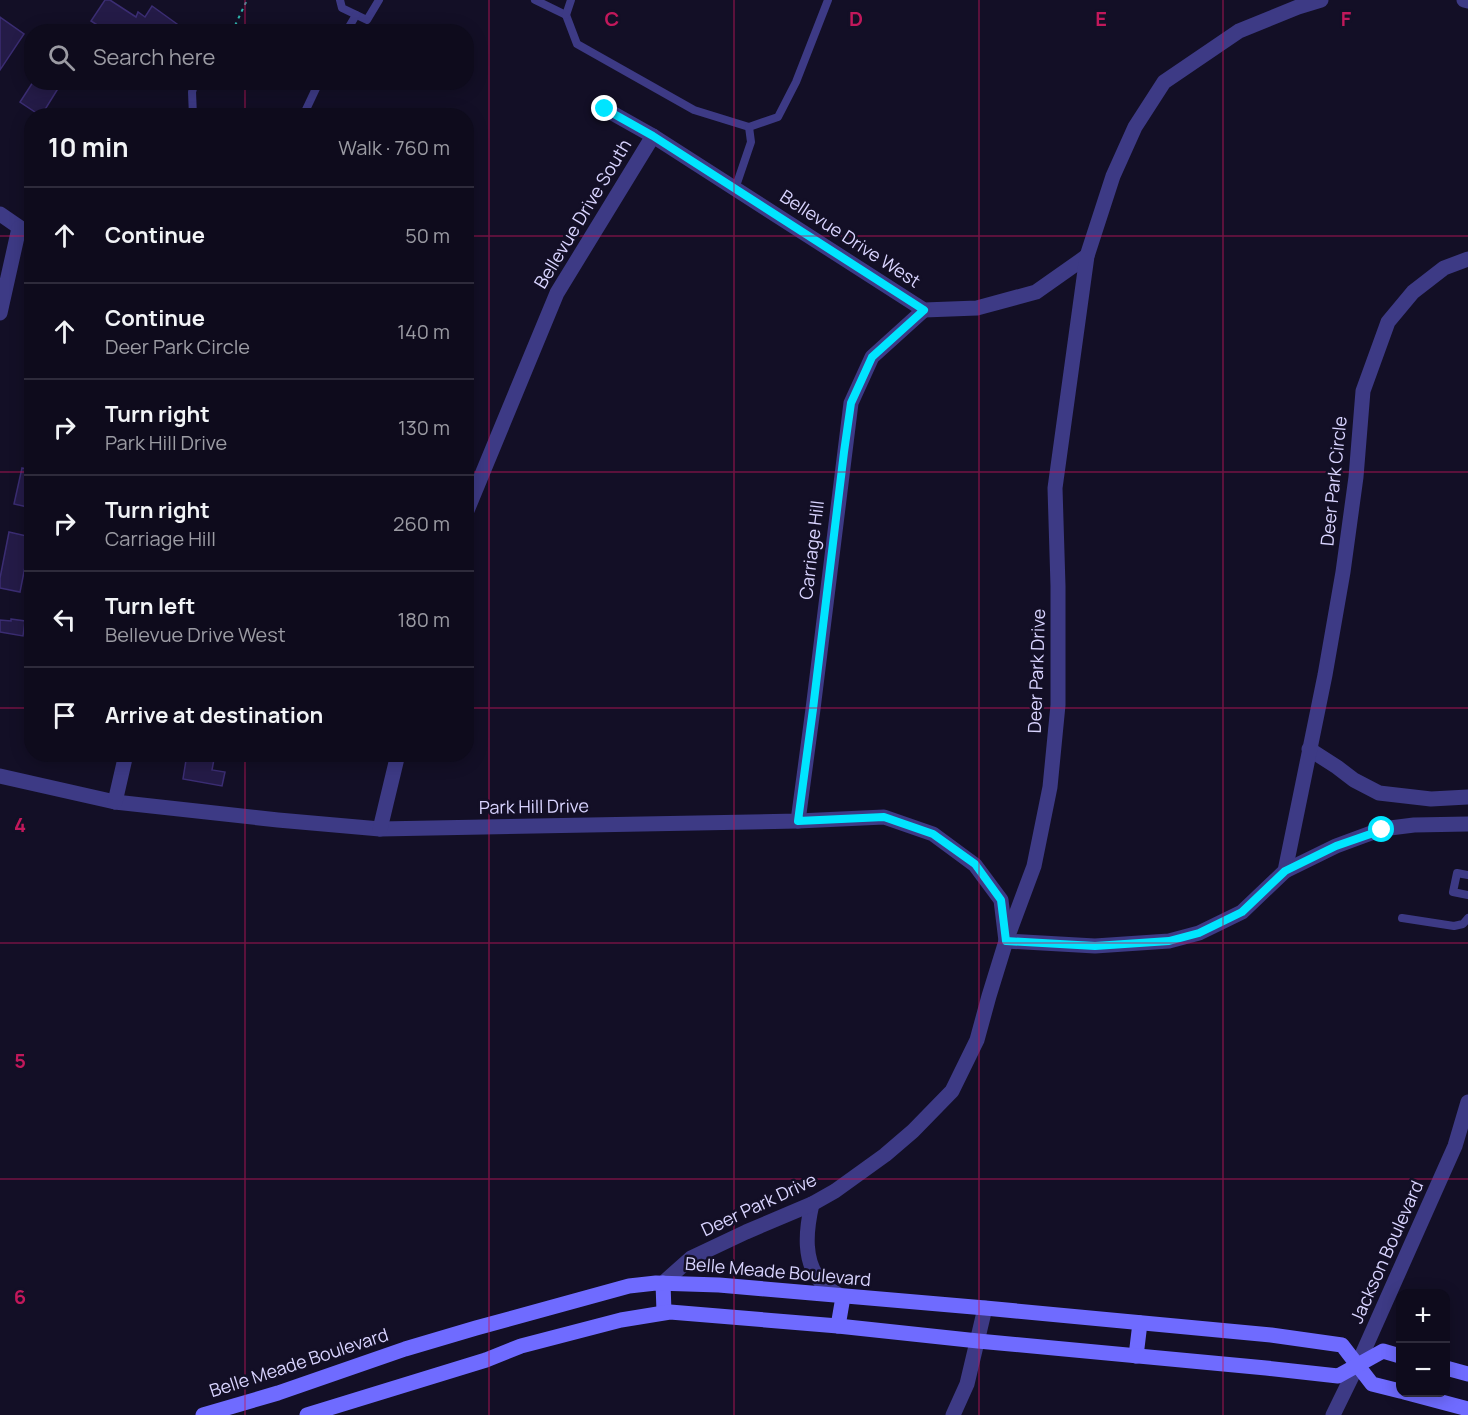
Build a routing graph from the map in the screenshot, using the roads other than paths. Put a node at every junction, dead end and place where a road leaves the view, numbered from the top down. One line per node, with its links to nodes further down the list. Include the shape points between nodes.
1 (340, 0): 7 (lane, via 342,8)
2 (379, 0): 7 (lane, via 367,20)
3 (535, 0): 8 (lane)
4 (572, 0): 8 (lane)
5 (828, 0): 15 (lane, via 778,117)
6 (1321, 0): 21 (street, Deer Park Drive, via 1239,31 1164,82 1135,127)
7 (356, 15): 9 (lane)
8 (566, 15): 15 (lane, via 577,44 694,110)
9 (351, 24)
10 (193, 90): 12 (lane)
11 (315, 90): 13 (lane)
12 (193, 108)
13 (307, 108)
14 (605, 109): 16 (street, Bellevue Drive West)
15 (748, 128): 17 (lane, via 751,142)
16 (653, 136): 17 (street, Bellevue Drive West); 25 (street, Bellevue Drive South, via 557,293)
17 (735, 189): 23 (street, Bellevue Drive West)
18 (0, 214): 19 (street)
19 (24, 231)
20 (24, 235): 24 (street)
21 (1087, 256): 23 (street, Bellevue Drive West, via 1036,292 977,308); 40 (street, Deer Park Drive, via 1055,488 1058,705 1050,787 1034,866)
22 (1468, 259): 26 (street, Deer Park Circle, via 1444,268 1413,292 1388,322 1363,390 1343,572)
23 (924, 310): 32 (street, Carriage Hill, via 872,357 851,403)
24 (0, 313)
25 (474, 494)
26 (1309, 749): 30 (street, via 1380,793 1431,799); 35 (street, Deer Park Circle)
27 (124, 762): 31 (street)
28 (396, 762): 34 (street)
29 (0, 776): 31 (street, Park Hill Drive)
30 (1468, 797)
31 (115, 802): 34 (street, Park Hill Drive)
32 (798, 821): 34 (street, Park Hill Drive); 40 (street, Park Hill Drive, via 884,817 933,834 975,864 1001,900)
33 (1468, 824): 35 (street, via 1382,830 1336,846)
34 (380, 829)
35 (1285, 871): 40 (street, via 1242,912 1199,933 1169,941 1095,946)
36 (1468, 875): 37 (lane, via 1457,873 1453,892)
37 (1468, 895)
38 (1402, 918): 39 (lane, via 1454,926)
39 (1468, 918)
40 (1006, 941): 42 (street, Deer Park Drive, via 977,1040 952,1091 885,1155)
41 (1468, 1102): 52 (street, Jackson Boulevard, via 1455,1146)
42 (812, 1204): 43 (street, Deer Park Drive, via 691,1258); 44 (street, via 806,1243 809,1259 822,1284)
43 (663, 1283): 44 (main road, Belle Meade Boulevard); 46 (main road); 58 (main road, Belle Meade Boulevard, via 629,1286 476,1328)
44 (843, 1297): 45 (main road, Belle Meade Boulevard); 48 (main road)
45 (985, 1308): 47 (main road, Belle Meade Boulevard); 49 (street)
46 (664, 1312): 48 (main road); 59 (main road, via 521,1346)
47 (1140, 1323): 51 (main road); 52 (main road, Belle Meade Boulevard, via 1342,1345)
48 (838, 1326): 49 (main road)
49 (978, 1341): 51 (main road); 60 (street, via 967,1384)
50 (1396, 1355): 52 (main road, via 1383,1352)
51 (1136, 1356): 52 (main road, via 1338,1376)
52 (1357, 1366): 55 (main road, Belle Meade Boulevard, via 1372,1384); 61 (street, Jackson Boulevard)
53 (1450, 1369): 54 (main road)
54 (1468, 1374)
55 (1396, 1390)
56 (1421, 1397): 57 (main road, Belle Meade Boulevard)
57 (1468, 1409)
58 (203, 1415)
59 (307, 1415)
60 (953, 1415)
61 (1333, 1415)

